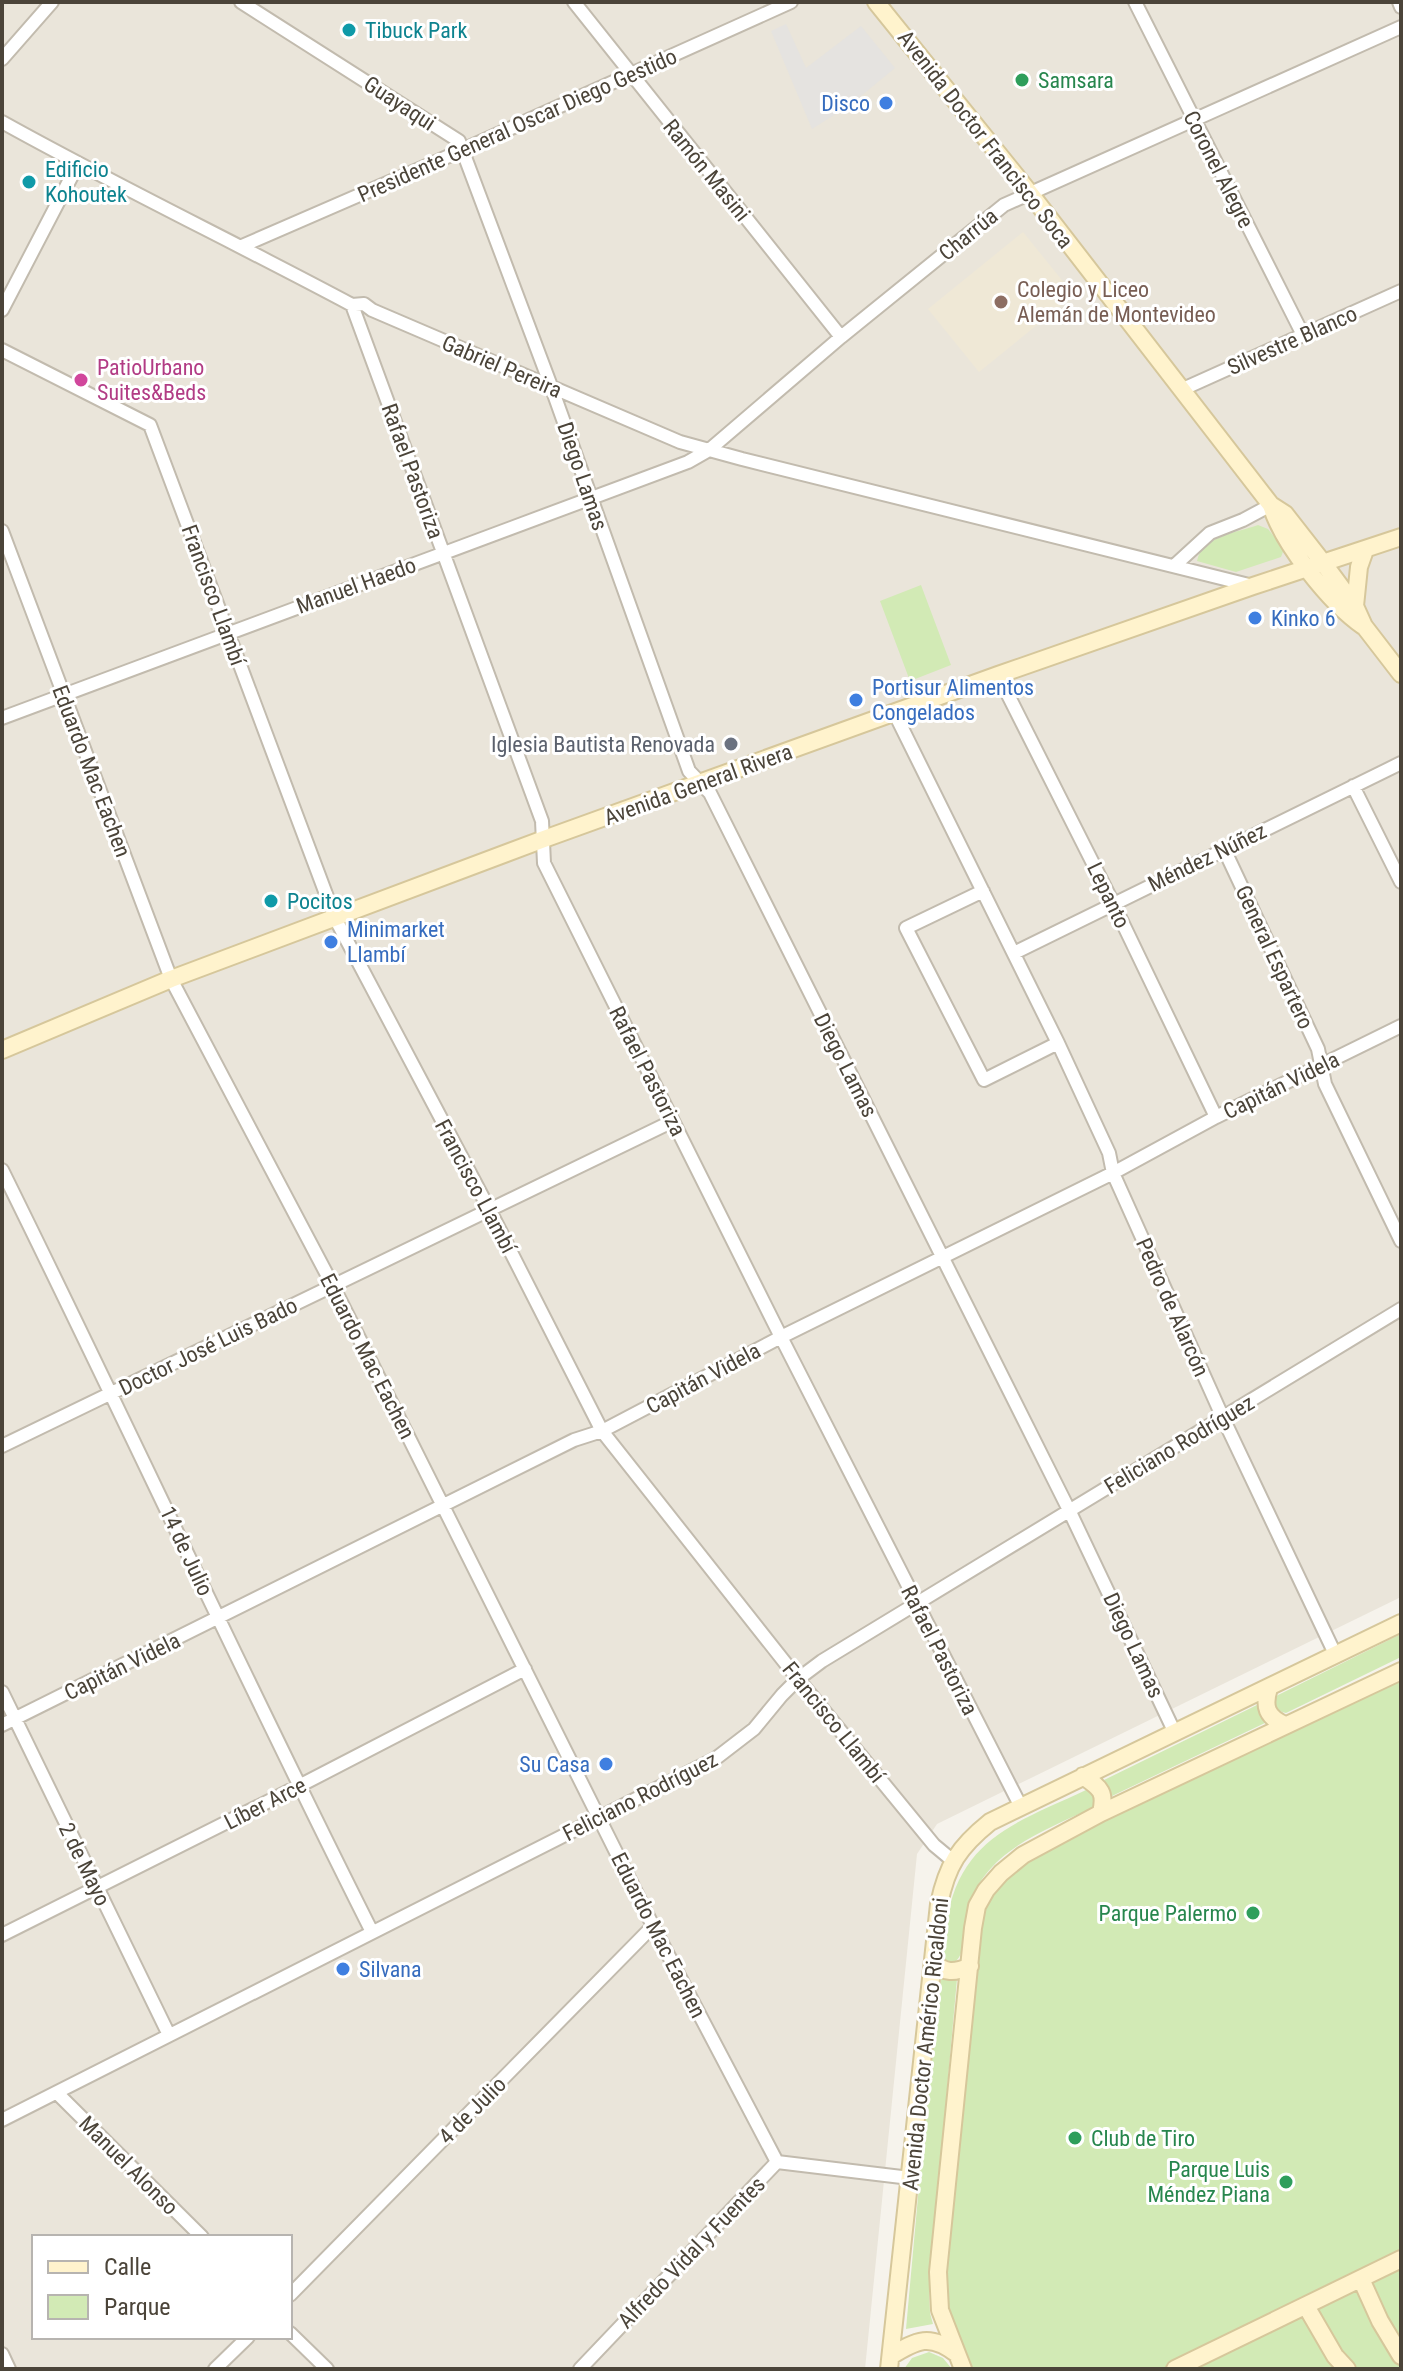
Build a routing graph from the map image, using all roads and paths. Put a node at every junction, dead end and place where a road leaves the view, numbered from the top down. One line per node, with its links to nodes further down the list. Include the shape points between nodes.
1 (52, 2): 8 (street)
2 (241, 2): 12 (street, Guayaqui, via 459,141)
3 (574, 2): 9 (street, Ramón Masini)
4 (791, 2): 9 (street, Presidente General Oscar Diego Gestido)
5 (876, 2): 14 (street, Avenida Doctor Francisco Soca)
6 (1135, 2): 10 (street, Coronel Alegre)
7 (1401, 27): 10 (street, Charrúa)
8 (2, 59)
9 (630, 75): 12 (street, Presidente General Oscar Diego Gestido); 20 (street, Ramón Masini)
10 (1194, 121): 14 (street, Charrúa); 19 (street, Coronel Alegre)
11 (2, 122): 13 (street, Gabriel Pereira)
12 (462, 150): 15 (street, Presidente General Oscar Diego Gestido); 22 (street, Guayaqui)
13 (78, 164): 15 (street, Gabriel Pereira); 18 (street)
14 (1029, 192): 20 (street, Charrúa, via 1004,205); 23 (street, Avenida Doctor Francisco Soca)
15 (242, 246): 17 (street, Gabriel Pereira)
16 (1401, 291): 19 (street, Silvestre Blanco)
17 (352, 305): 22 (street, Gabriel Pereira, via 364,304); 30 (street, Rafael Pastoriza)
18 (2, 310)
19 (1303, 335): 23 (street, Silvestre Blanco)
20 (841, 337): 24 (street, Charrúa)
21 (2, 350): 36 (street, Francisco Llambí, via 150,425)
22 (551, 386): 24 (street, Gabriel Pereira); 25 (street, Diego Lamas)
23 (1183, 389): 26 (street, Avenida Doctor Francisco Soca)
24 (709, 450): 25 (street, Manuel Haedo); 31 (street, Gabriel Pereira)
25 (590, 500): 30 (street, Manuel Haedo); 43 (street, Diego Lamas, via 689,771)
26 (1271, 505): 31 (street, via 1210,533); 32 (street, Avenida Doctor Francisco Soca, via 1276,522)
27 (2, 531): 39 (street, Eduardo Mac Eachen)
28 (1401, 537): 29 (street, Avenida General Rivera)
29 (1365, 550): 32 (street, Avenida General Rivera); 34 (street)
30 (443, 553): 36 (street, Manuel Haedo); 45 (street, Rafael Pastoriza, via 542,821)
31 (1174, 566): 33 (street, Gabriel Pereira)
32 (1316, 567): 33 (street, Avenida General Rivera); 34 (street, Avenida Doctor Francisco Soca); 35 (street, Avenida Doctor Francisco Soca, via 1344,613)
33 (1253, 586): 38 (street, Avenida General Rivera)
34 (1355, 606): 35 (street, Avenida Doctor Francisco Soca)
35 (1364, 626): 37 (street, Avenida Doctor Francisco Soca)
36 (228, 633): 39 (street, Manuel Haedo); 50 (street, Francisco Llambí)
37 (1401, 674)
38 (998, 675): 40 (street, Avenida General Rivera); 49 (street, Lepanto)
39 (64, 695): 41 (street, Manuel Haedo); 52 (street, Eduardo Mac Eachen)
40 (894, 712): 43 (street, Avenida General Rivera); 48 (street, Pedro de Alarcón)
41 (2, 718)
42 (1401, 763): 44 (street, Méndez Núñez)
43 (702, 783): 45 (street, Avenida General Rivera); 63 (street, Diego Lamas)
44 (1353, 786): 46 (street, Méndez Núñez); 47 (street)
45 (544, 839): 50 (street, Avenida General Rivera); 58 (street, Rafael Pastoriza, via 544,863)
46 (1224, 849): 49 (street, Méndez Núñez); 56 (street, General Espartero)
47 (1401, 882)
48 (983, 891): 51 (street, Pedro de Alarcón); 54 (street, via 906,928 984,1080)
49 (1113, 903): 51 (street, Méndez Núñez); 57 (street, Lepanto)
50 (335, 918): 52 (street, Avenida General Rivera); 61 (street, Francisco Llambí)
51 (1014, 953): 54 (street, Pedro de Alarcón)
52 (171, 979): 55 (street, Avenida General Rivera); 64 (street, Eduardo Mac Eachen)
53 (1401, 1026): 56 (street, Capitán Videla)
54 (1058, 1043): 60 (street, Pedro de Alarcón, via 1109,1153)
55 (2, 1050)
56 (1322, 1066): 57 (street, Capitán Videla); 62 (street, General Espartero, via 1325,1084)
57 (1216, 1117): 60 (street, Capitán Videla)
58 (673, 1121): 61 (street, Doctor José Luis Bado); 66 (street, Rafael Pastoriza)
59 (2, 1170): 67 (street, 14 de Julio)
60 (1113, 1173): 63 (street, Capitán Videla); 68 (street, Pedro de Alarcón)
61 (489, 1209): 64 (street, Doctor José Luis Bado); 69 (street, Francisco Llambí)
62 (1401, 1241)
63 (942, 1257): 66 (street, Capitán Videla); 72 (street, Diego Lamas)
64 (333, 1286): 67 (street, Doctor José Luis Bado); 71 (street, Eduardo Mac Eachen)
65 (1401, 1309): 68 (street, Feliciano Rodríguez)
66 (781, 1337): 69 (street, Capitán Videla); 73 (street, Rafael Pastoriza)
67 (112, 1393): 70 (street, Doctor José Luis Bado); 74 (street, 14 de Julio)
68 (1223, 1418): 72 (street, Feliciano Rodríguez); 76 (street, Pedro de Alarcón)
69 (602, 1431): 71 (street, Capitán Videla); 79 (street, Francisco Llambí)
70 (2, 1446)
71 (443, 1505): 74 (street, Capitán Videla); 77 (street, Eduardo Mac Eachen)
72 (1069, 1510): 73 (street, Feliciano Rodríguez); 85 (street, Diego Lamas)
73 (916, 1604): 79 (street, Feliciano Rodríguez); 88 (street, Rafael Pastoriza)
74 (219, 1618): 82 (street, Capitán Videla); 87 (street, 14 de Julio)
75 (1401, 1623): 76 (street, Avenida Doctor Américo Ricaldoni)
76 (1336, 1656): 80 (street, Avenida Doctor Américo Ricaldoni)
77 (525, 1669): 87 (street, Líber Arce); 90 (street, Eduardo Mac Eachen)
78 (1401, 1671): 84 (street, Avenida Doctor Américo Ricaldoni)
79 (798, 1679): 90 (street, Feliciano Rodríguez, via 736,1745); 91 (street, Francisco Llambí)
80 (1269, 1688): 84 (street, via 1266,1705 1274,1720); 85 (street, Avenida Doctor Américo Ricaldoni)
81 (2, 1692): 82 (street, 2 de Mayo)
82 (15, 1719): 83 (street, Capitán Videla); 92 (street, 2 de Mayo)
83 (2, 1725)
84 (1285, 1725): 89 (street, Avenida Doctor Américo Ricaldoni)
85 (1174, 1731): 86 (street, Avenida Doctor Américo Ricaldoni)
86 (1083, 1776): 88 (street, Avenida Doctor Américo Ricaldoni); 89 (street, via 1100,1788)
87 (299, 1786): 92 (street, Líber Arce); 94 (street, 14 de Julio)
88 (1021, 1807): 91 (street, Avenida Doctor Américo Ricaldoni, via 990,1822)
89 (1101, 1813): 97 (street, Avenida Doctor Américo Ricaldoni, via 1023,1855 993,1881 977,1906)
90 (600, 1817): 93 (street, Eduardo Mac Eachen); 94 (street, Feliciano Rodríguez)
91 (952, 1860): 96 (street, Avenida Doctor Américo Ricaldoni, via 939,1904)
92 (96, 1888): 95 (street, Líber Arce); 98 (street, 2 de Mayo)
93 (653, 1926): 101 (street, Eduardo Mac Eachen); 106 (street, 4 de Julio)
94 (372, 1932): 98 (street, Feliciano Rodríguez)
95 (2, 1935)
96 (933, 1961): 97 (street, via 949,1972); 102 (street, Avenida Doctor Américo Ricaldoni)
97 (970, 1966): 112 (street, Avenida Doctor Américo Ricaldoni, via 938,2282 940,2310)
98 (169, 2035): 99 (street, Feliciano Rodríguez)
99 (57, 2093): 100 (street, Feliciano Rodríguez); 103 (street, Manuel Alonso)
100 (2, 2120)
101 (777, 2162): 102 (street, Alfredo Vidal y Fuentes); 117 (street, Alfredo Vidal y Fuentes)
102 (910, 2178): 113 (street, Avenida Doctor Américo Ricaldoni)
103 (200, 2235)
104 (1401, 2259): 105 (street)
105 (1361, 2279): 107 (street); 111 (street)
106 (292, 2293)
107 (1306, 2306): 118 (street); 119 (street)
108 (292, 2335): 116 (street)
109 (246, 2339): 115 (street)
110 (2, 2354): 114 (street)
111 (1401, 2356)
112 (960, 2362): 113 (street, Avenida Doctor Américo Ricaldoni, via 945,2344 926,2340 912,2344)
113 (890, 2363)
114 (9, 2369)
115 (215, 2369)
116 (327, 2369)
117 (580, 2369)
118 (1175, 2369)
119 (1347, 2369)

